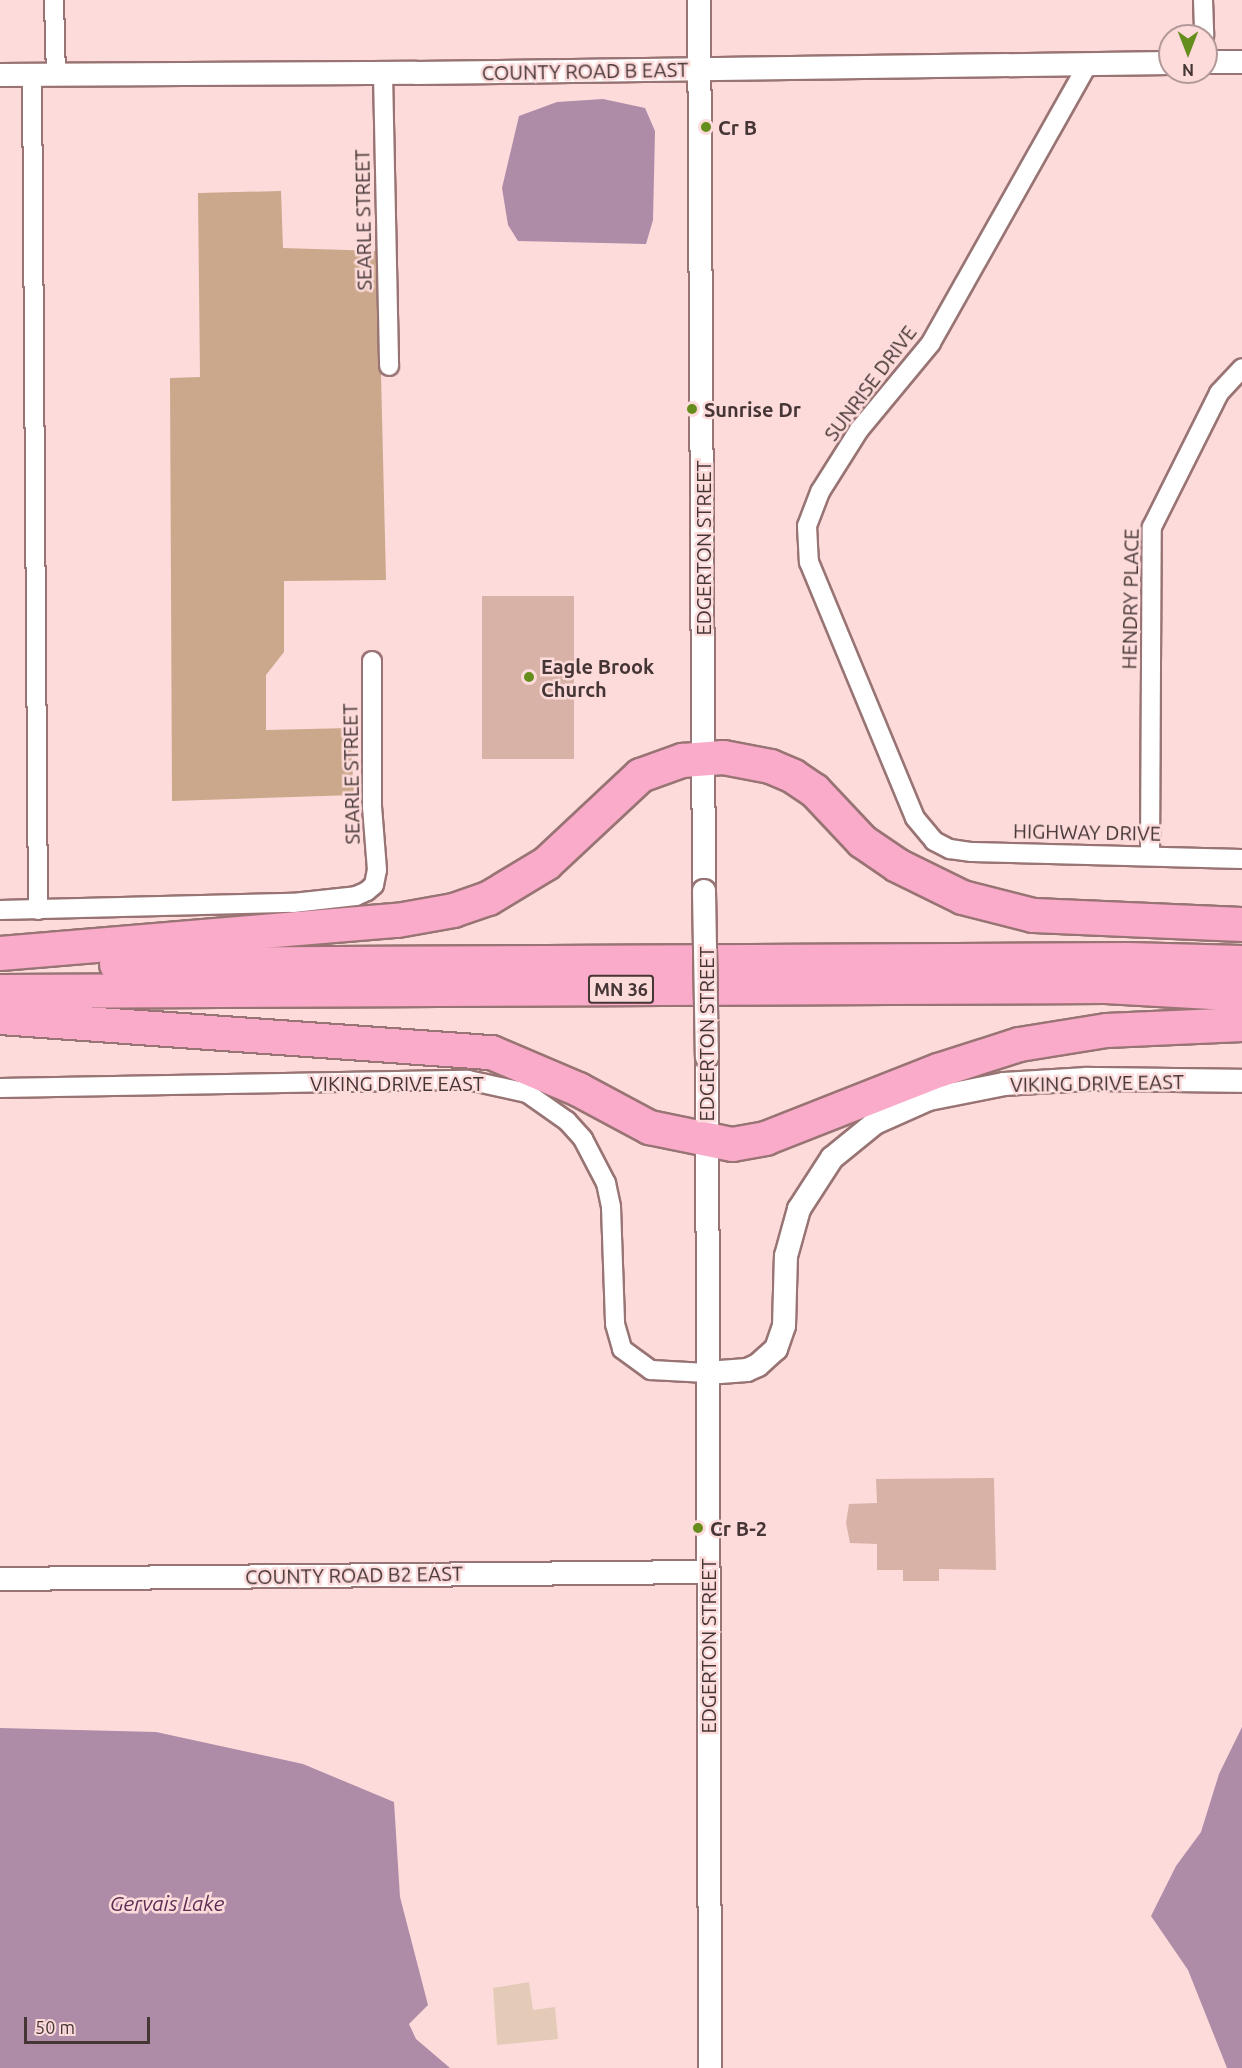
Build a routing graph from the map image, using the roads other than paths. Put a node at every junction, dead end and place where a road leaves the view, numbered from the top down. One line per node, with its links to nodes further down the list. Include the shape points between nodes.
1 (54, 0): 11 (street)
2 (699, 0): 9 (street, EDGERTON STREET)
3 (1203, 0): 4 (street)
4 (1204, 24)
5 (1218, 62): 6 (street)
6 (1242, 62)
7 (1158, 63): 8 (street, COUNTY ROAD B EAST)
8 (1088, 64): 9 (street, COUNTY ROAD B EAST); 18 (street, SUNRISE DRIVE, via 954,304 908,374 859,430 820,492 807,526 809,562 915,818)
9 (700, 69): 12 (street, COUNTY ROAD B EAST); 17 (street, EDGERTON STREET)
10 (32, 74): 11 (street, COUNTY ROAD B EAST); 13 (street, COUNTY ROAD B EAST); 22 (street)
11 (56, 74): 12 (street, COUNTY ROAD B EAST)
12 (383, 74): 14 (street, SEARLE STREET)
13 (0, 75)
14 (389, 366)
15 (1242, 368): 19 (street, HENDRY PLACE, via 1219,393 1152,527)
16 (372, 661): 22 (street, SEARLE STREET, via 372,807 377,870 374,885 356,896 292,903)
17 (704, 758): 23 (highway, via 747,760 793,776 814,790 871,847 913,874 962,897 1033,915); 24 (highway, via 662,765 640,775 546,863 488,898 453,910 397,920); 33 (street, EDGERTON STREET, bridge)
18 (934, 841): 19 (street, HIGHWAY DRIVE, via 950,849 972,852)
19 (1150, 856): 20 (street, HIGHWAY DRIVE)
20 (1242, 859)
21 (0, 910): 22 (street)
22 (38, 910)
23 (1242, 924)
24 (0, 953)
25 (1242, 962): 26 (highway, MN 36, via 1127,958)
26 (0, 964)
27 (0, 991): 28 (highway, MN 36, via 1105,986)
28 (1242, 994)
29 (0, 1017): 33 (highway, via 491,1052 578,1089 649,1126)
30 (1242, 1024): 33 (highway, via 1158,1025 1029,1042 938,1070 765,1138 732,1144)
31 (1242, 1081): 34 (street, VIKING DRIVE EAST, via 1087,1079 1004,1084 930,1099 875,1124 832,1158 799,1209 786,1256 784,1326 776,1349 747,1370)
32 (0, 1088): 34 (street, VIKING DRIVE EAST, via 468,1080 527,1093 567,1121 592,1153 606,1183 612,1215 615,1324 622,1349 651,1370)
33 (706, 1141): 34 (street, EDGERTON STREET)
34 (707, 1373): 35 (street, EDGERTON STREET)
35 (708, 1572): 36 (street, COUNTY ROAD B2 EAST); 37 (street, EDGERTON STREET)
36 (0, 1579)
37 (710, 2068)

